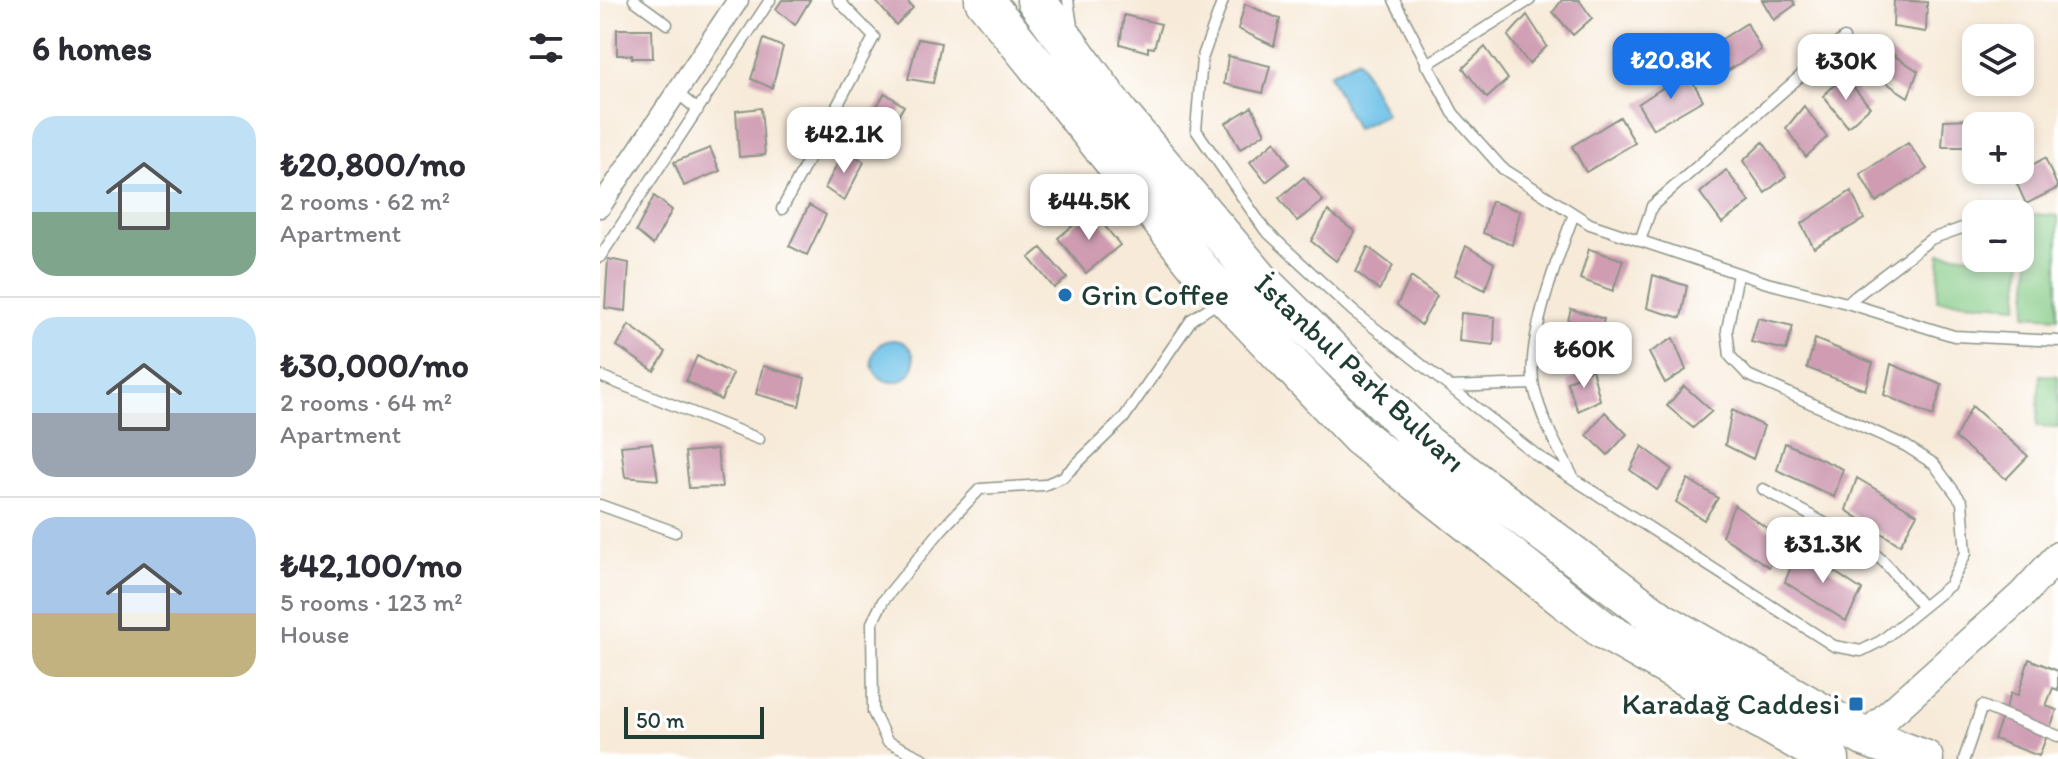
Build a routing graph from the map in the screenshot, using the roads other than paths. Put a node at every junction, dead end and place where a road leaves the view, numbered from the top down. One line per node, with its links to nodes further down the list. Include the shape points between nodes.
1 (634, 0): 11 (lane)
2 (738, 0): 15 (street)
3 (770, 0): 16 (lane)
4 (838, 0): 18 (lane, via 874,37)
5 (1036, 0): 13 (highway, İstanbul Park Bulvarı)
6 (1068, 0): 13 (lane)
7 (1223, 0): 29 (lane, via 1202,59 1196,130 1265,230 1353,311)
8 (1394, 0): 14 (lane)
9 (1530, 0): 14 (lane)
10 (989, 2): 24 (highway, İstanbul Park Bulvarı)
11 (667, 24)
12 (1844, 38): 21 (lane, via 1652,206)
13 (1077, 55): 38 (highway, İstanbul Park Bulvarı, via 1120,115 1260,280 1427,445 1661,621)
14 (1426, 65): 19 (lane, via 1453,113 1502,168)
15 (676, 92): 16 (lane); 17 (street)
16 (698, 110): 22 (lane)
17 (600, 207)
18 (782, 209)
19 (1574, 214): 21 (lane); 28 (lane, via 1536,339)
20 (1962, 228): 25 (lane, via 1931,239)
21 (1640, 241): 23 (lane)
22 (600, 257)
23 (1738, 274): 25 (lane); 36 (lane, via 1727,330 1730,356 1748,375 1906,446 1934,464 1962,502 1966,553 1950,585)
24 (1225, 297): 39 (lane, via 1192,319 1123,419 1063,477 1044,485 980,489 883,601 872,623 873,712 887,741); 40 (highway, İstanbul Park Bulvarı, via 1360,437 1602,629)
25 (1847, 303): 26 (lane, via 1954,336)
26 (2058, 341)
27 (600, 376): 30 (lane)
28 (1533, 384): 29 (lane); 31 (lane, via 1546,425)
29 (1450, 387): 31 (lane)
30 (759, 439)
31 (1574, 480): 36 (lane, via 1834,646 1861,651)
32 (1763, 489): 36 (lane, via 1867,547)
33 (600, 505): 34 (lane)
34 (675, 532)
35 (2058, 556): 38 (street)
36 (1923, 607)
37 (2058, 736): 42 (lane, via 1982,706)
38 (1864, 737): 41 (highway, İstanbul Park Bulvarı)
39 (924, 759)
40 (1830, 759)
41 (1924, 759)
42 (1964, 759)

